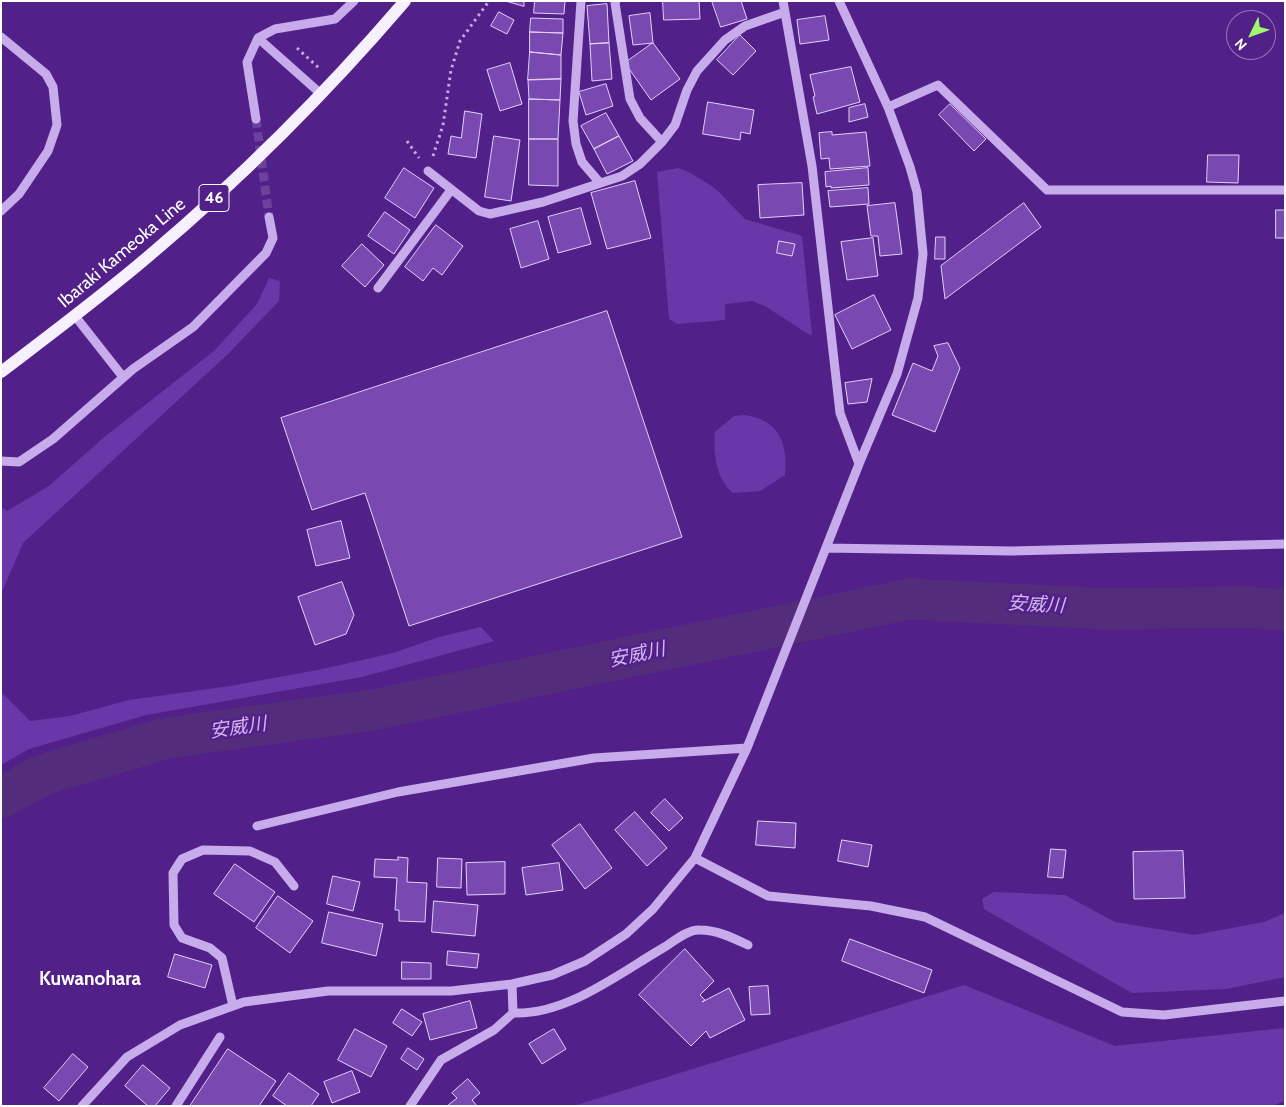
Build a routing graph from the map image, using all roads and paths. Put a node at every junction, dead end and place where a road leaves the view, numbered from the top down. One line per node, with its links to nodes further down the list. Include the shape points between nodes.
1 (354, 1): 9 (street, via 335,19)
2 (405, 1): 13 (main road, Ibaraki Kameoka Line / 46)
3 (489, 1): 18 (path, via 460,41 451,70 443,124)
4 (581, 1): 19 (street, via 573,121 582,162)
5 (616, 1): 17 (street, via 630,99 640,118)
6 (783, 1): 8 (street)
7 (839, 1): 14 (street)
8 (785, 12): 17 (street, via 745,26 724,40 697,71 675,125); 29 (street, via 812,166 840,413)
9 (275, 29): 11 (street); 12 (path)
10 (1, 37): 22 (street, via 46,74 53,87 57,125 48,151 19,194)
11 (258, 38): 13 (street); 15 (street, via 247,62)
12 (323, 71)
13 (321, 94): 25 (main road, Ibaraki Kameoka Line / 46, via 212,200)
14 (888, 107): 21 (street, via 938,85 1047,190); 29 (street, via 917,192 921,275 914,316 897,374)
15 (256, 119)
16 (407, 141): 18 (path)
17 (662, 142): 19 (street, via 640,164 622,176)
18 (428, 171): 20 (street)
19 (600, 183): 20 (street, via 543,202 490,214 479,211)
20 (451, 190): 24 (street)
21 (1285, 190)
22 (1, 211)
23 (270, 217): 27 (street, via 273,238 266,253 192,326)
24 (378, 288)
25 (75, 316): 26 (main road, Ibaraki Kameoka Line / 46); 27 (street)
26 (1, 372)
27 (123, 377): 28 (street, via 53,439 19,462)
28 (1, 461)
29 (859, 464): 31 (street)
30 (1285, 544): 31 (street, via 1012,551)
31 (826, 548): 32 (street)
32 (748, 748): 33 (street, via 594,758 398,792); 34 (street)
33 (257, 826)
34 (695, 858): 37 (street, via 653,909 626,934 585,961 552,975); 38 (street, via 768,896 871,906 924,917 1122,1012 1164,1015)
35 (294, 886): 39 (street, via 275,862 250,851 204,850 182,859 173,873 174,925 182,938 210,948 222,958)
36 (748, 944): 40 (street, via 718,932 699,929 560,1005 528,1013)
37 (512, 984): 39 (street, via 451,991 328,991); 40 (street)
38 (1285, 1001)
39 (233, 1006): 42 (street, via 180,1025 126,1057)
40 (513, 1012): 44 (street, via 494,1030 441,1060)
41 (220, 1037): 43 (street)
42 (82, 1106)
43 (176, 1106)
44 (410, 1106)

